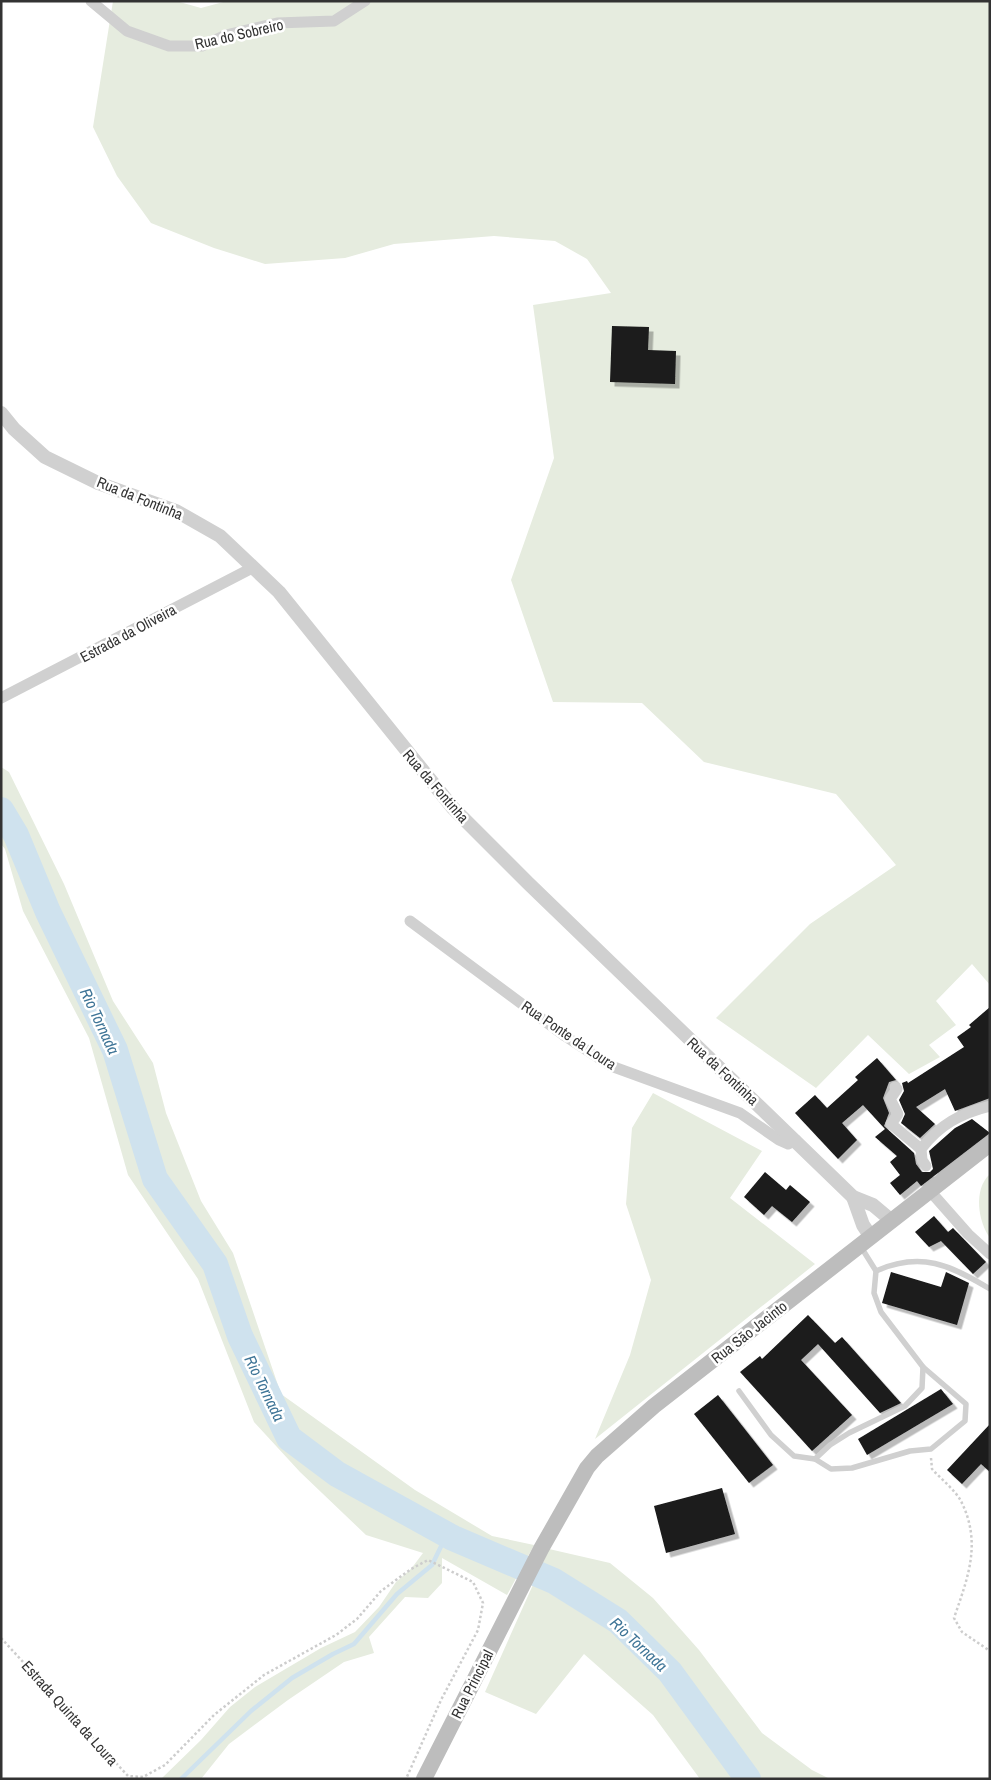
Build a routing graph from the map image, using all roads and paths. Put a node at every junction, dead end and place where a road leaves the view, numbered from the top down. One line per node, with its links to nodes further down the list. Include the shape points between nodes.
1 (92, 1): 2 (street, Rua do Sobreiro, via 127,31 169,46 202,46 226,35 277,23 334,21)
2 (365, 1)
3 (1, 413): 4 (street, Rua da Fontinha, via 14,429 46,456 98,482 201,524)
4 (254, 566): 5 (street, Estrada da Oliveira); 9 (street, Rua da Fontinha, via 279,592 453,808)
5 (1, 698)
6 (410, 921): 9 (street, Rua Ponte da Loura, via 565,1036 611,1066 740,1113 788,1144)
7 (895, 1087): 11 (street, via 898,1089 890,1098 898,1114 891,1124)
8 (990, 1106): 11 (street, via 955,1117 934,1132)
9 (796, 1140): 14 (street, Rua da Fontinha)
10 (990, 1144): 13 (main road, Rua São Jacinto)
11 (921, 1149): 12 (street)
12 (926, 1166)
13 (930, 1191): 15 (main road, Rua São Jacinto); 17 (street)
14 (853, 1197): 15 (street, Rua da Fontinha, via 873,1205); 16 (street, Rua da Fontinha)
15 (892, 1221): 16 (main road, Rua São Jacinto)
16 (866, 1241): 18 (lane); 24 (main road, Rua São Jacinto, via 609,1444 587,1468)
17 (990, 1254)
18 (876, 1271): 19 (lane, via 895,1263 925,1261 960,1271); 20 (lane, via 874,1293 881,1312)
19 (990, 1289)
20 (923, 1367): 22 (lane, via 966,1404 965,1421); 23 (lane, via 922,1388 905,1406 849,1433)
21 (739, 1391): 23 (lane, via 771,1435 794,1456)
22 (931, 1449): 23 (lane, via 910,1451 852,1468 831,1469); 26 (path, via 932,1469 960,1500 972,1538 971,1566 954,1618 962,1632)
23 (816, 1459)
24 (520, 1588): 29 (main road, Rua Principal)
25 (1, 1638): 27 (path, Estrada Quinta da Loura, via 128,1776)
26 (990, 1651)
27 (142, 1778): 28 (path, Estrada Quinta da Loura, via 165,1765 214,1715 264,1675 336,1635 357,1619 382,1591 411,1568 428,1560 473,1582 483,1603 478,1630 441,1700)
28 (406, 1779)
29 (424, 1779)

